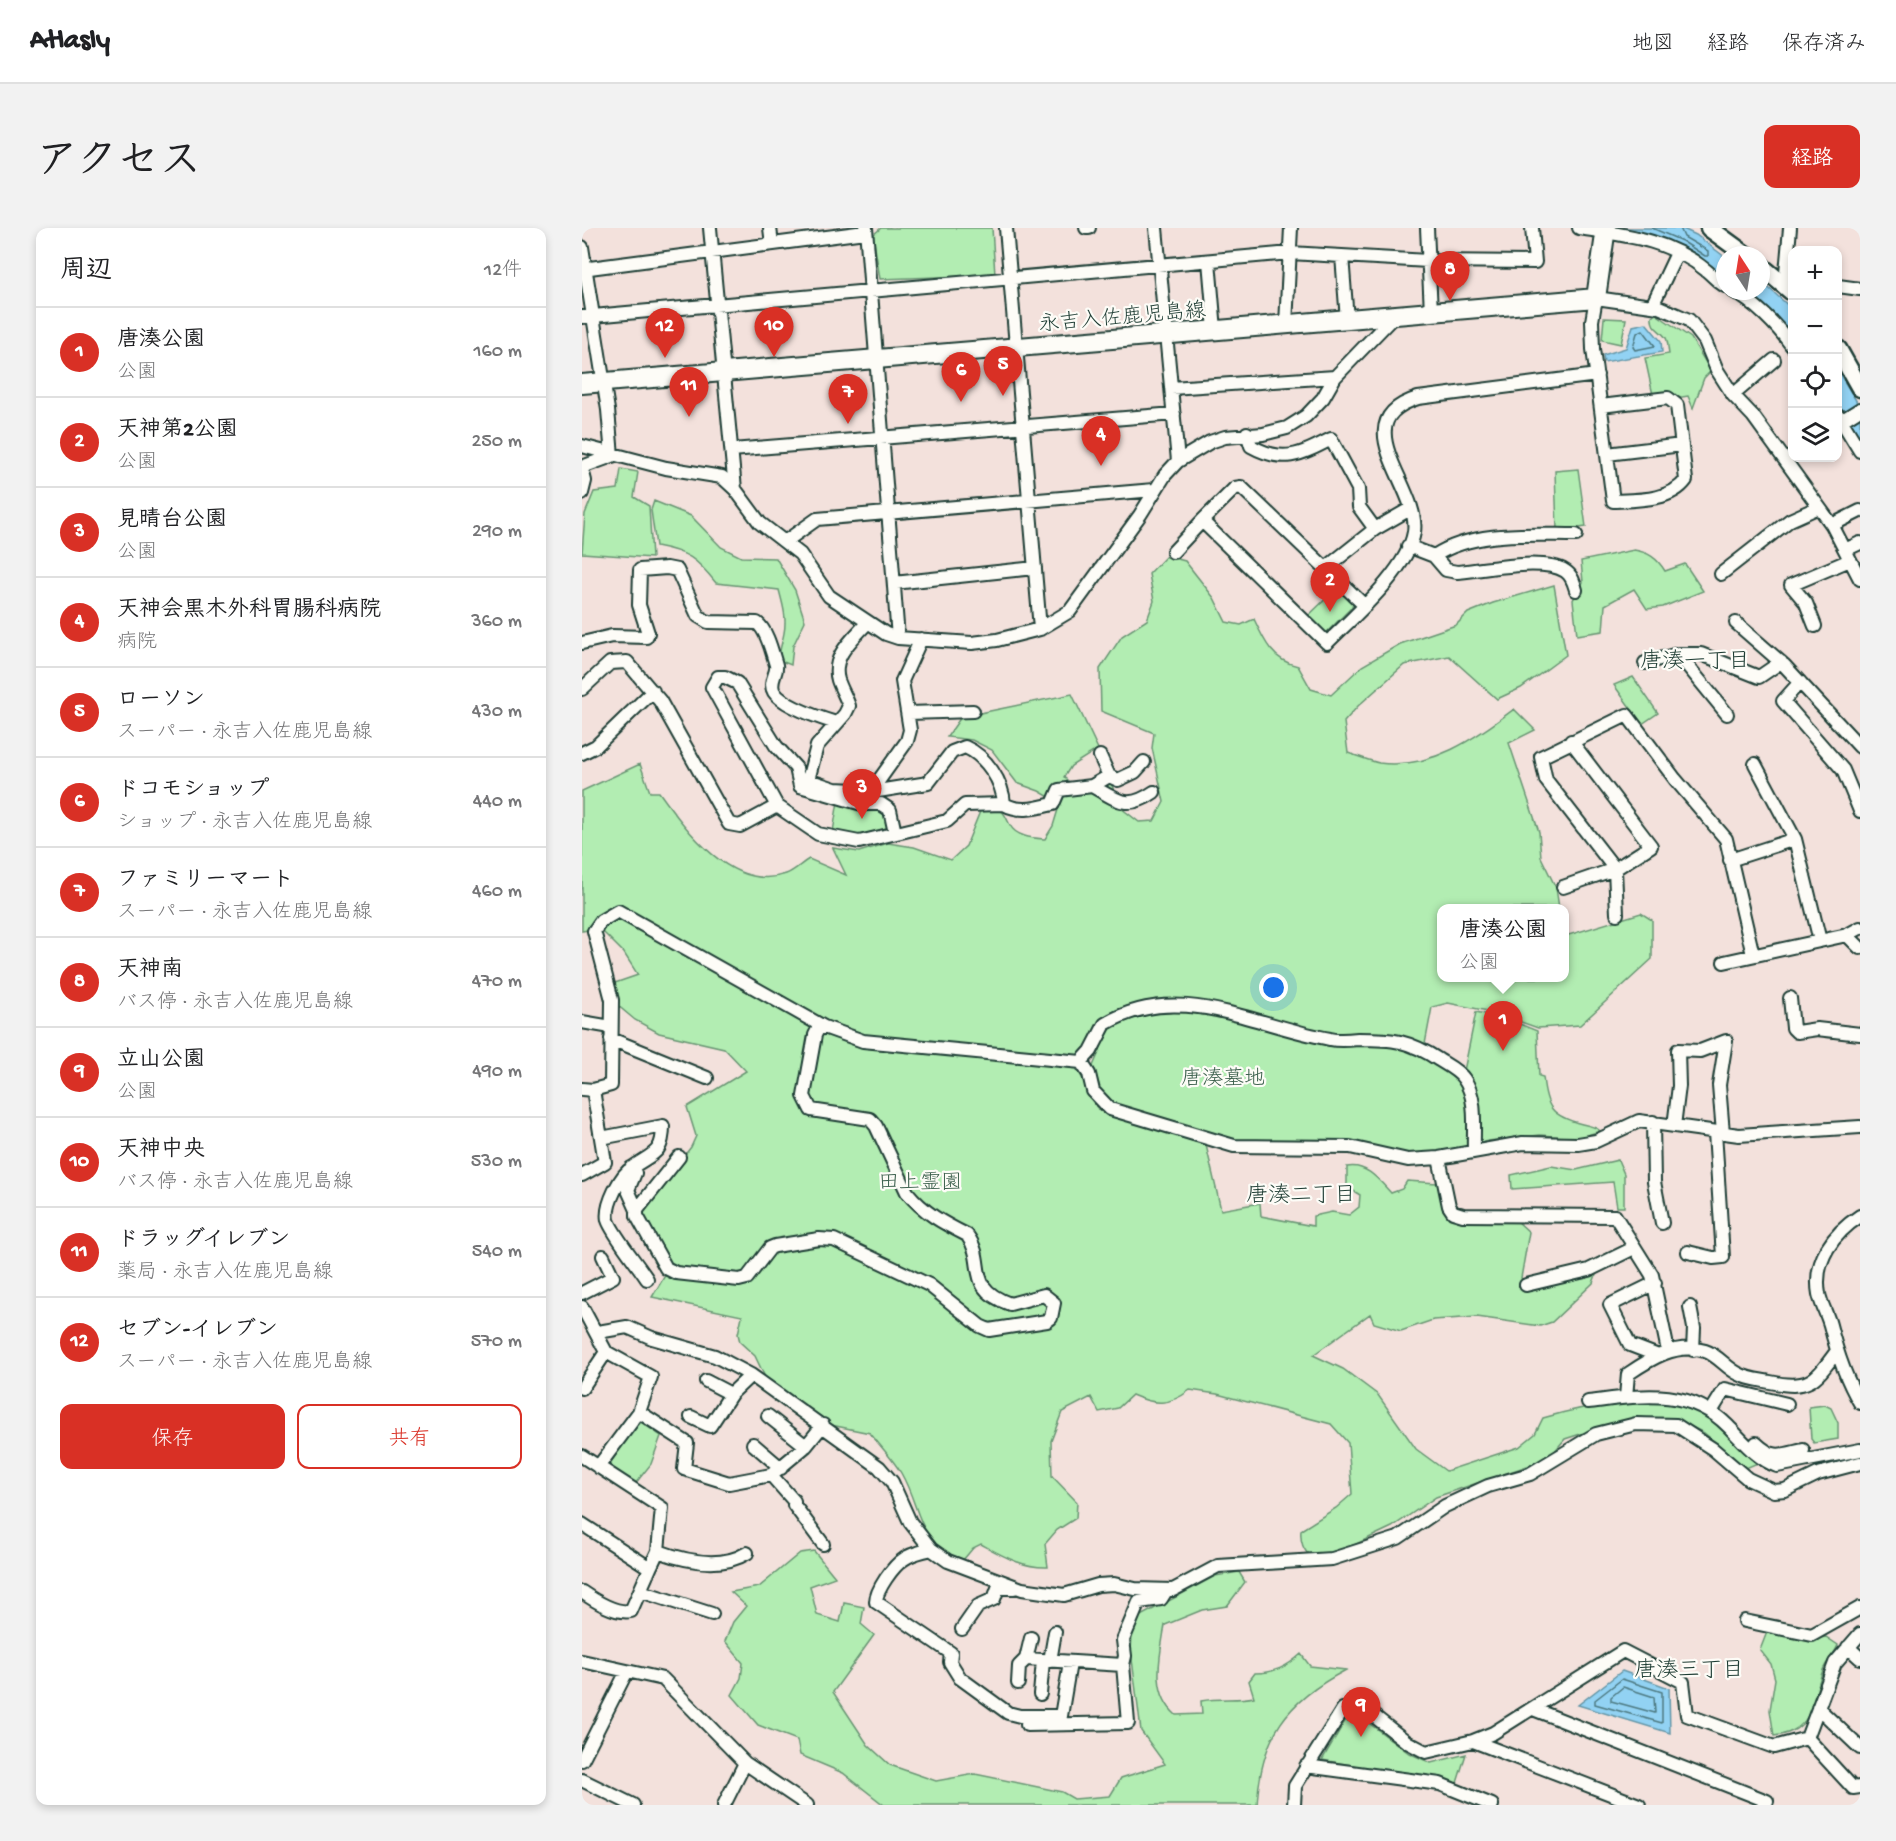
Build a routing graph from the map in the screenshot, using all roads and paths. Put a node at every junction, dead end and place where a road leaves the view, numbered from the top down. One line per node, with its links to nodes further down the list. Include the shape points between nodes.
1 (710, 228): 17 (street)
2 (770, 228): 13 (street)
3 (1006, 228): 26 (street)
4 (1156, 228): 23 (street)
5 (1291, 228): 18 (street)
6 (1427, 228): 22 (street)
7 (1532, 228): 22 (street, via 1535,261)
8 (1579, 228): 12 (street)
9 (1709, 228): 14 (street)
10 (1790, 228): 15 (street)
11 (865, 230): 13 (street); 31 (street)
12 (1606, 230): 19 (street, via 1652,241); 32 (main road)
13 (772, 244): 17 (street)
14 (1734, 246)
15 (1790, 246)
16 (582, 247): 24 (street)
17 (712, 251): 24 (street); 34 (street)
18 (1290, 253): 20 (street); 21 (street); 40 (street)
19 (1677, 253): 27 (street); 35 (street)
20 (1342, 256): 22 (street); 39 (street)
21 (1209, 261): 23 (street); 41 (street)
22 (1428, 261): 36 (street)
23 (1160, 264): 26 (street); 42 (street)
24 (584, 269): 38 (street)
25 (1770, 272): 28 (street)
26 (1010, 278): 31 (street); 44 (street)
27 (1716, 278)
28 (1788, 285)
29 (1842, 287): 30 (street)
30 (1860, 289)
31 (871, 291): 34 (street); 46 (street)
32 (1596, 298): 35 (street); 36 (main road, 永吉入佐鹿児島線); 49 (street, via 1592,321)
33 (1747, 300): 43 (street)
34 (716, 305): 38 (street); 48 (street)
35 (1652, 306): 55 (street, via 1689,320)
36 (1431, 312): 37 (main road, 永吉入佐鹿児島線)
37 (1394, 316): 39 (main road, 永吉入佐鹿児島線); 50 (street)
38 (587, 317): 51 (street)
39 (1347, 320): 40 (main road, 永吉入佐鹿児島線)
40 (1286, 324): 41 (main road, 永吉入佐鹿児島線)
41 (1215, 330): 42 (main road, 永吉入佐鹿児島線)
42 (1166, 335): 44 (main road, 永吉入佐鹿児島線); 53 (street)
43 (1788, 340)
44 (1016, 348): 46 (main road, 永吉入佐鹿児島線); 61 (street)
45 (1841, 354): 54 (street)
46 (877, 360): 48 (main road, 永吉入佐鹿児島線); 63 (street)
47 (1774, 360): 55 (street)
48 (724, 373): 51 (main road, 永吉入佐鹿児島線); 66 (street)
49 (1597, 375): 56 (street); 77 (street, via 1404,402 1387,421 1384,440)
50 (1335, 377): 53 (street); 62 (street, via 1306,416 1287,428)
51 (603, 382): 52 (main road, 永吉入佐鹿児島線); 69 (street)
52 (582, 384)
53 (1171, 387): 58 (street)
54 (1860, 388)
55 (1733, 395): 76 (street)
56 (1601, 406): 65 (street, via 1668,398 1677,405); 68 (street)
57 (1860, 409): 59 (street)
58 (1174, 414): 61 (street); 70 (street)
59 (1842, 417)
60 (1842, 423): 67 (street)
61 (1023, 426): 63 (street); 75 (street)
62 (1247, 433): 70 (street, via 1210,442); 82 (street, via 1251,446 1278,457 1306,452 1331,439 1358,489 1359,507)
63 (882, 438): 66 (street); 78 (street)
64 (582, 446): 69 (street)
65 (1682, 446): 68 (street); 68 (street, via 1686,480 1679,489 1640,500 1613,501)
66 (732, 450): 72 (street)
67 (1860, 451)
68 (1607, 454)
69 (612, 456): 71 (street); 72 (street, via 722,477)
70 (1178, 461): 73 (street)
71 (582, 468): 74 (street)
72 (735, 489): 84 (street, via 760,523)
73 (1154, 490): 75 (street); 100 (street, via 1079,602 1057,621)
74 (582, 493)
75 (1029, 500): 78 (street); 90 (street)
76 (1820, 507): 81 (street); 92 (street, via 1790,520)
77 (1410, 509): 82 (street); 86 (street, via 1414,532)
78 (888, 512): 84 (street, via 817,519); 94 (street)
79 (1860, 512): 81 (street)
80 (1202, 520): 87 (street); 91 (street, via 1235,488 1241,487); 96 (street, via 1327,644)
81 (1832, 525): 88 (street)
82 (1375, 528): 91 (street)
83 (1576, 535): 89 (street, via 1482,539)
84 (786, 541): 97 (street, via 800,554 829,596)
85 (1860, 543): 88 (street)
86 (1408, 546): 89 (street); 96 (street, via 1384,585)
87 (1173, 552)
88 (1847, 555): 93 (street); 99 (street, via 1791,585 1806,603)
89 (1434, 556): 95 (street, via 1446,570 1457,572 1526,565 1556,567 1567,571)
90 (1035, 568): 94 (street); 100 (street)
91 (1326, 568): 96 (street)
92 (1721, 574)
93 (1860, 579)
94 (894, 583): 101 (street)
95 (1576, 590)
96 (1365, 606)
97 (867, 623): 101 (street); 113 (street, via 841,652 837,664 837,676 849,706)
98 (1736, 623): 105 (street)
99 (1815, 626)
100 (1040, 629): 102 (street, via 972,643)
101 (898, 638): 102 (street)
102 (921, 639): 111 (street, via 903,681)
103 (582, 643): 113 (street, via 612,636 646,638 639,605 640,570 676,570 699,616 708,622 757,623 763,628 776,666 771,685 774,693 805,713)
104 (1678, 654): 105 (street, via 1701,654 1759,677); 106 (street); 112 (street)
105 (1781, 662): 107 (street)
106 (1645, 663)
107 (1800, 682): 115 (street); 126 (street, via 1783,701 1843,771)
108 (582, 689): 109 (street, via 610,663 627,662)
109 (653, 691): 116 (street, via 596,746); 125 (street, via 729,824 740,826)
110 (973, 711): 111 (street)
111 (909, 713): 122 (street, via 907,741 877,783)
112 (1727, 714)
113 (836, 723): 122 (street, via 817,747 807,780 835,789)
114 (1571, 741): 129 (street, via 1627,715 1726,839); 130 (street, via 1541,757 1546,780); 130 (street, via 1651,846)
115 (1860, 747)
116 (582, 753)
117 (1100, 756): 120 (street)
118 (1144, 762): 120 (street, via 1118,780)
119 (1755, 764): 128 (street)
120 (1109, 776): 121 (street)
121 (1092, 786): 123 (street, via 1125,804); 124 (street, via 1059,790 1053,804 1028,810)
122 (878, 791): 124 (street, via 928,783 952,752 965,747 974,751 993,773 1003,792)
123 (1154, 792)
124 (1004, 804): 127 (street, via 965,805 947,821)
125 (777, 806): 127 (street, via 818,834 859,842); 127 (street, via 712,687 718,677 737,683 776,746 796,768 800,786 862,804 881,804 890,810)
126 (1860, 811)
127 (895, 833)
128 (1795, 840): 129 (street); 135 (street)
129 (1731, 860): 137 (street)
130 (1615, 868): 131 (street); 132 (street)
131 (1563, 887)
132 (1617, 914)
133 (1860, 928): 134 (street)
134 (1847, 934): 135 (street); 136 (street)
135 (1820, 941): 137 (street)
136 (1860, 948)
137 (1753, 955): 138 (street)
138 (1724, 962)
139 (1790, 998): 143 (street, via 1793,1028 1797,1032 1817,1029)
140 (582, 1022): 142 (street)
141 (820, 1025): 142 (street, via 618,911 601,921 594,931 612,1000); 144 (street, via 863,1041); 157 (street, via 804,1096 811,1110 870,1119 914,1201 922,1210 967,1235 985,1291 1010,1304 1044,1294 1054,1303 1051,1318 989,1330 915,1278 834,1240 775,1246 747,1278 739,1280 676,1273 666,1268)
142 (611, 1033): 145 (street); 146 (street, via 611,1085)
143 (1860, 1034)
144 (1081, 1062): 152 (street, via 1105,1024 1172,1004 1221,1010 1332,1040 1407,1042 1448,1065 1464,1079 1473,1099); 154 (street, via 1093,1091 1110,1109 1211,1141 1234,1146 1350,1147 1408,1160)
145 (707, 1078)
146 (588, 1090): 151 (street)
147 (1653, 1122): 148 (street); 152 (street, via 1632,1123 1596,1141 1578,1144 1523,1143); 159 (street, via 1654,1182)
148 (1674, 1126): 150 (street); 150 (street, via 1678,1050 1700,1051 1726,1041 1719,1085)
149 (1860, 1127): 150 (street, via 1739,1136)
150 (1719, 1133): 161 (street, via 1723,1257)
151 (602, 1138): 155 (street, via 663,1126 659,1148); 156 (street, via 604,1162)
152 (1474, 1150): 154 (street)
153 (679, 1157): 157 (street)
154 (1439, 1158): 160 (street, via 1446,1198 1453,1212 1615,1216)
155 (632, 1168): 157 (street, via 635,1173 628,1190); 163 (street, via 608,1202 609,1221)
156 (582, 1175)
157 (637, 1210)
158 (1860, 1216): 171 (street, via 1841,1229 1819,1268 1820,1297)
159 (1662, 1223)
160 (1634, 1248): 164 (street); 165 (street, via 1589,1270)
161 (1688, 1252)
162 (603, 1256): 166 (street, via 613,1277)
163 (647, 1279)
164 (1655, 1283): 173 (street); 173 (street, via 1610,1305 1630,1345)
165 (1526, 1285)
166 (582, 1293)
167 (582, 1306): 169 (street)
168 (1690, 1307): 170 (street)
169 (598, 1332): 172 (street); 174 (street, via 627,1327 715,1356)
170 (1693, 1350): 171 (street, via 1715,1356 1745,1377 1794,1387 1805,1386 1820,1374); 173 (street)
171 (1837, 1351): 180 (street, via 1846,1380)
172 (606, 1352): 176 (street); 183 (street, via 651,1377)
173 (1662, 1353): 178 (street, via 1628,1374)
174 (751, 1375): 177 (street); 186 (street)
175 (706, 1381): 177 (street)
176 (582, 1388)
177 (732, 1394): 185 (street, via 710,1426)
178 (1626, 1397): 179 (street); 182 (street, via 1674,1398)
179 (1588, 1402)
180 (1860, 1403)
181 (1787, 1404): 182 (street, via 1725,1389)
182 (1714, 1408): 189 (street, via 1767,1453 1781,1455); 190 (street, via 1765,1462 1778,1466)
183 (639, 1412): 193 (street); 194 (street, via 687,1443 684,1469 729,1483)
184 (768, 1416): 188 (street)
185 (691, 1417)
186 (823, 1425): 188 (street); 197 (street, via 885,1475 910,1522)
187 (753, 1444): 194 (street)
188 (806, 1446): 194 (street)
189 (1803, 1450)
190 (1860, 1450)
191 (582, 1456): 193 (street)
192 (1860, 1463): 203 (street, via 1774,1491 1748,1479 1676,1425 1636,1424 1596,1434 1530,1474 1488,1486 1445,1506 1398,1538 1320,1561 1218,1566)
193 (598, 1467): 198 (street, via 662,1508)
194 (776, 1472): 196 (street)
195 (582, 1524): 200 (street)
196 (823, 1544)
197 (931, 1549): 201 (street, via 948,1561); 217 (street, via 901,1560 876,1595 876,1602 951,1653 950,1662 960,1678 1008,1713 1062,1716)
198 (658, 1551): 199 (street, via 684,1560 734,1561); 200 (street)
199 (747, 1553)
200 (650, 1568): 202 (street)
201 (1022, 1589): 203 (street, via 1064,1595 1114,1584); 208 (street, via 998,1588 994,1599 978,1606)
202 (640, 1591): 204 (street, via 631,1611 625,1612); 206 (street)
203 (1166, 1591): 218 (street, via 1161,1599 1139,1602 1123,1640)
204 (582, 1592)
205 (1860, 1608): 207 (street, via 1812,1635)
206 (712, 1614)
207 (1745, 1621)
208 (962, 1629)
209 (1055, 1632): 216 (street)
210 (1860, 1634): 212 (street)
211 (1031, 1638): 214 (street)
212 (1848, 1647): 213 (street); 222 (street, via 1835,1663)
213 (1860, 1658)
214 (1026, 1659): 216 (street); 220 (street, via 1020,1665)
215 (582, 1661): 219 (street)
216 (1046, 1661): 217 (street); 221 (street)
217 (1070, 1663): 218 (street)
218 (1123, 1665): 224 (street, via 1128,1723)
219 (627, 1671): 228 (street); 229 (street, via 663,1679)
220 (1018, 1683)
221 (1040, 1694)
222 (1818, 1708): 225 (street); 227 (street)
223 (1533, 1709): 225 (street, via 1623,1651 1683,1682 1687,1715 1774,1747); 226 (street); 239 (street, via 1756,1796 1767,1801)
224 (1027, 1725)
225 (1807, 1738): 232 (street, via 1853,1788)
226 (1473, 1741): 230 (street, via 1426,1752 1374,1716 1343,1708); 238 (street)
227 (1860, 1748)
228 (582, 1760)
229 (745, 1763): 234 (street); 235 (street)
230 (1306, 1766): 236 (street, via 1295,1786); 237 (street, via 1440,1784)
231 (582, 1780): 233 (street)
232 (1860, 1787)
233 (633, 1805)
234 (724, 1805)
235 (807, 1805)
236 (1294, 1805)
237 (1492, 1805)
238 (1639, 1805)
239 (1765, 1805)

